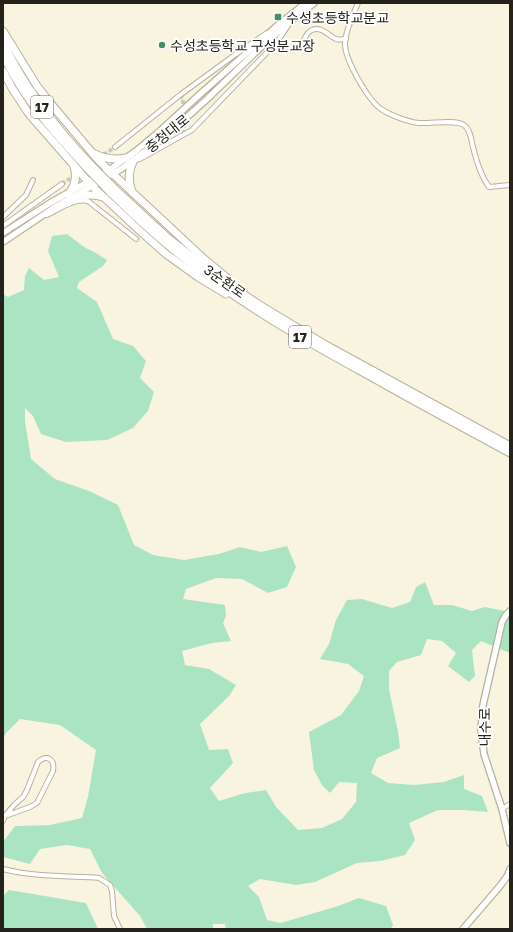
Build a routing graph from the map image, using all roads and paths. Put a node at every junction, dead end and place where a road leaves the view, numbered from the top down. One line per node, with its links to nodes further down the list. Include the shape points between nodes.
1 (306, 3): 5 (main road, 충청대로)
2 (314, 3): 4 (main road, 충청대로)
3 (358, 3): 7 (street)
4 (293, 19): 15 (main road, 충청대로, via 206,100); 15 (street, via 277,42 192,130)
5 (277, 26): 12 (street, via 180,95); 14 (main road, 충청대로, via 160,131)
6 (3, 31): 13 (highway, via 50,104)
7 (346, 39): 8 (street, via 337,40 318,29 309,31); 24 (street, via 346,53 350,63 372,101 393,115 418,123 454,122 465,126 489,187)
8 (304, 40)
9 (3, 42): 18 (highway, 3순환로 / 17, via 39,104)
10 (3, 55): 18 (highway, 3순환로 / 17, via 31,103 48,125)
11 (3, 71): 17 (highway, via 29,114)
12 (115, 147)
13 (92, 153): 14 (highway, via 107,159); 16 (highway)
14 (126, 158): 20 (main road, 충청대로)
15 (134, 160): 20 (main road, 충청대로); 26 (highway, via 129,175)
16 (99, 161): 19 (highway); 20 (highway)
17 (74, 166): 19 (highway); 28 (highway, via 76,178)
18 (89, 167): 27 (highway, 3순환로 / 17, bridge)
19 (82, 174): 23 (highway)
20 (113, 174): 23 (main road, 충청대로); 25 (highway); 26 (highway)
21 (33, 180): 29 (street, via 26,195)
22 (62, 184): 31 (street)
23 (90, 184): 25 (highway); 28 (main road, 충청대로)
24 (510, 185)
25 (98, 192): 27 (highway)
26 (132, 192): 35 (highway, via 215,268)
27 (110, 193): 28 (highway, via 98,196); 35 (highway, 3순환로 / 17, via 146,218 214,274); 37 (highway, 3순환로 / 17, via 192,264 240,299 285,328)
28 (70, 195): 30 (main road, 충청대로); 32 (main road, 충청대로, via 50,203)
29 (3, 217)
30 (29, 224): 33 (street, via 83,200 96,206); 34 (main road, 충청대로)
31 (3, 226)
32 (3, 234)
33 (136, 240)
34 (3, 242)
35 (271, 312): 36 (highway, 3순환로 / 17, via 336,351)
36 (510, 446)
37 (510, 453)
38 (510, 611): 40 (main road, 내수로, via 502,622 485,695 482,720 484,754)
39 (510, 804): 40 (street)
40 (502, 809): 43 (main road, 내수로)
41 (6, 816): 41 (street, via 23,797 38,762 47,758 52,760 53,770 37,803); 42 (street)
42 (3, 821)
43 (510, 843)
44 (3, 869): 46 (street, via 20,873 99,878 110,885 114,916)
45 (510, 869): 47 (main road, via 500,886)
46 (120, 929)
47 (463, 929)

